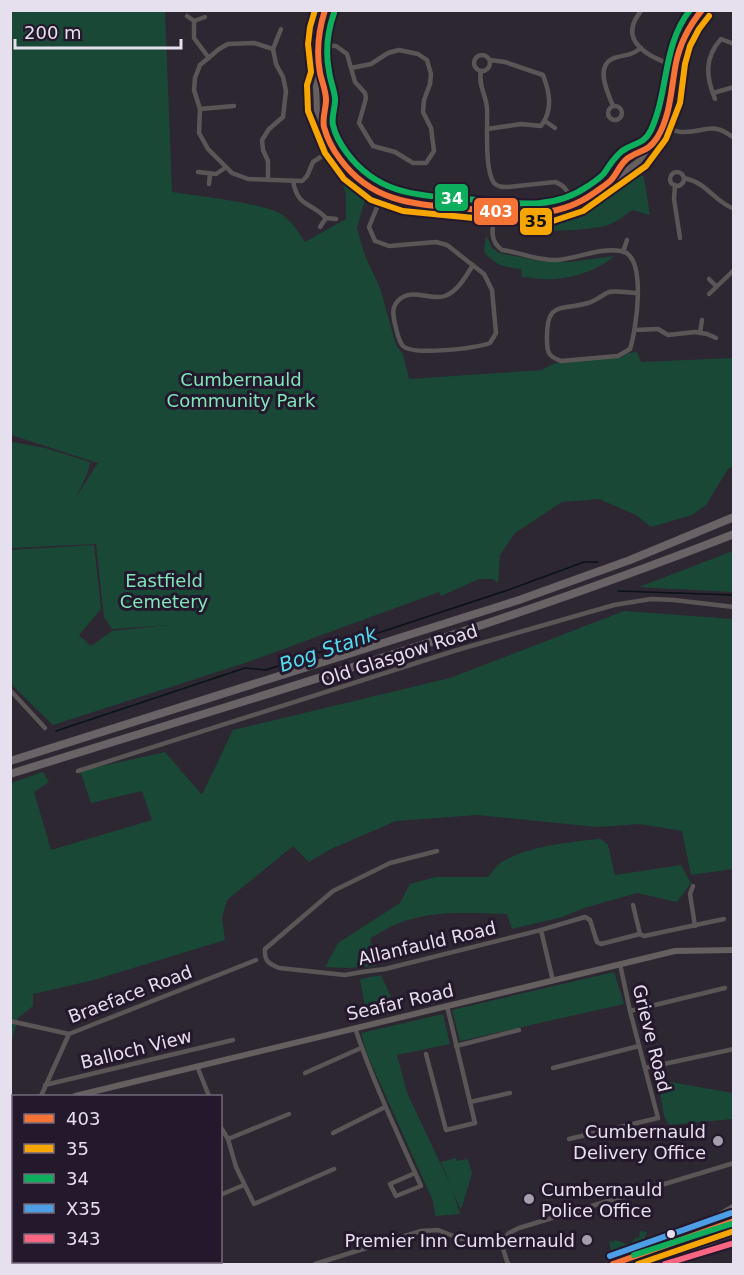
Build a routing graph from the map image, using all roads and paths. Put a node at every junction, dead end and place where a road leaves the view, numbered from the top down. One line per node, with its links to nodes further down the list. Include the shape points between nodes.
1 (325, 10): 9 (street)
2 (642, 10): 10 (street, via 633,26 634,38)
3 (702, 10): 14 (street, via 686,34)
4 (187, 16): 6 (street)
5 (205, 17): 6 (street)
6 (194, 21): 12 (street, via 194,38)
7 (281, 30): 11 (street)
8 (734, 44): 18 (street, via 721,39 715,45 707,75)
9 (318, 45): 15 (street, via 336,46 347,54); 28 (street, via 317,110)
10 (641, 48): 14 (street); 21 (street, via 606,66 604,80)
11 (273, 49): 12 (street, via 239,42 228,44); 33 (street, via 286,91 283,117 262,140)
12 (208, 58): 22 (street, via 195,78)
13 (490, 60): 16 (street, via 488,68); 16 (street, via 484,55 476,57 473,64); 23 (street, via 543,75 550,100)
14 (676, 66): 24 (street)
15 (351, 68): 15 (street, via 366,98 359,123 373,146 395,152 413,163 426,163 434,151 431,128 423,112 431,74 427,60 399,50 388,52 371,64)
16 (481, 72): 26 (street, via 487,106)
17 (734, 87): 18 (street)
18 (712, 93): 19 (street)
19 (715, 99)
20 (234, 106): 22 (street)
21 (613, 106)
22 (200, 109): 29 (street, via 199,133)
23 (545, 121): 25 (street); 26 (street, via 536,127 521,124)
24 (663, 126): 27 (street, via 681,132 720,129); 38 (street, via 632,166)
25 (555, 128)
26 (486, 129): 38 (street, via 491,176 499,187 563,185)
27 (734, 138)
28 (333, 149): 34 (street, via 313,162 302,181); 37 (street, via 350,172)
29 (225, 168): 31 (street); 33 (street, via 248,179)
30 (198, 172): 31 (street)
31 (210, 174): 35 (street)
32 (684, 178): 36 (street); 36 (street, via 680,172 672,173 670,181); 39 (street, via 700,183)
33 (268, 179): 34 (street)
34 (293, 181): 41 (street, via 295,196)
35 (209, 184)
36 (675, 185): 44 (street)
37 (382, 195): 40 (street, via 405,202); 47 (street, via 369,227 375,241 389,246 436,242 447,245)
38 (572, 206): 40 (street, via 550,213)
39 (734, 209)
40 (495, 211): 46 (street, via 492,234 495,245 502,250 557,260)
41 (326, 218): 42 (street); 43 (street)
42 (336, 219)
43 (320, 227)
44 (680, 238)
45 (627, 240): 46 (street)
46 (623, 252): 51 (street, via 636,265)
47 (473, 265): 47 (street, via 484,274 492,290 496,333 490,343 444,350 412,351 404,347 393,316 396,302 408,294 444,296 459,286)
48 (734, 270): 50 (street)
49 (709, 279): 50 (street)
50 (716, 286): 52 (street)
51 (638, 293): 54 (street); 54 (street, via 611,291 592,302 559,307 548,321 547,350 552,358 561,361 618,356 630,349)
52 (709, 294)
53 (702, 320): 55 (street)
54 (635, 330): 55 (street, via 658,329 668,335)
55 (700, 333): 56 (street)
56 (716, 338)
57 (734, 517): 62 (highway, via 519,600)
58 (734, 534): 64 (highway, via 527,611)
59 (734, 607): 63 (street, Old Glasgow Road, via 651,599 614,605 457,650)
60 (11, 692): 61 (street)
61 (45, 728)
62 (10, 761)
63 (78, 771)
64 (10, 774)
65 (437, 851): 70 (street, Allanfauld Road, via 384,866 333,891 265,949 264,957 279,968 345,975 385,969)
66 (693, 886): 69 (street, via 690,894)
67 (633, 905): 71 (street)
68 (724, 919): 69 (street)
69 (695, 926): 71 (street)
70 (541, 930): 71 (street, via 585,917 601,944); 75 (street)
71 (640, 934)
72 (734, 950): 74 (street, Seafar Road, via 675,951)
73 (256, 960): 82 (street, Braeface Road)
74 (620, 964): 75 (street, Seafar Road); 78 (street, Grieve Road)
75 (553, 981): 77 (street, Seafar Road)
76 (725, 988): 78 (street)
77 (447, 1006): 80 (street, Seafar Road); 84 (street)
78 (630, 1011): 85 (street, Grieve Road)
79 (10, 1021): 82 (street, Braeface Road)
80 (355, 1028): 86 (street); 89 (street, Seafar Road)
81 (519, 1030): 84 (street)
82 (69, 1034): 95 (street)
83 (233, 1040): 95 (street, Balloch View)
84 (456, 1046): 100 (street)
85 (639, 1046): 90 (street); 91 (street, Grieve Road)
86 (362, 1048): 92 (street); 101 (street)
87 (734, 1049): 91 (street)
88 (426, 1054): 93 (street)
89 (197, 1066): 98 (street, Seafar Road); 99 (street)
90 (553, 1068)
91 (645, 1068): 106 (street, Grieve Road, via 658,1118)
92 (305, 1074)
93 (431, 1074): 94 (street); 100 (street, via 446,1133 475,1123)
94 (424, 1076)
95 (45, 1085): 97 (street)
96 (510, 1093): 100 (street)
97 (41, 1095)
98 (79, 1095)
99 (209, 1095)
100 (470, 1102)
101 (385, 1107): 104 (street); 109 (street)
102 (289, 1114): 105 (street)
103 (222, 1129): 105 (street)
104 (333, 1133)
105 (228, 1139): 110 (street)
106 (569, 1139)
107 (734, 1163): 115 (street, via 519,1228)
108 (334, 1169): 110 (street, via 254,1204)
109 (415, 1173): 109 (street, via 421,1186 396,1196 390,1184)
110 (244, 1185): 111 (street)
111 (222, 1194)
112 (734, 1207): 117 (main road)
113 (733, 1221): 117 (main road)
114 (734, 1233): 118 (main road)
115 (501, 1243): 119 (street, via 427,1230); 120 (street)
116 (734, 1244): 118 (main road)
117 (667, 1246): 121 (main road)
118 (670, 1254): 122 (main road)
119 (315, 1264)
120 (508, 1264)
121 (613, 1264)
122 (637, 1264)

